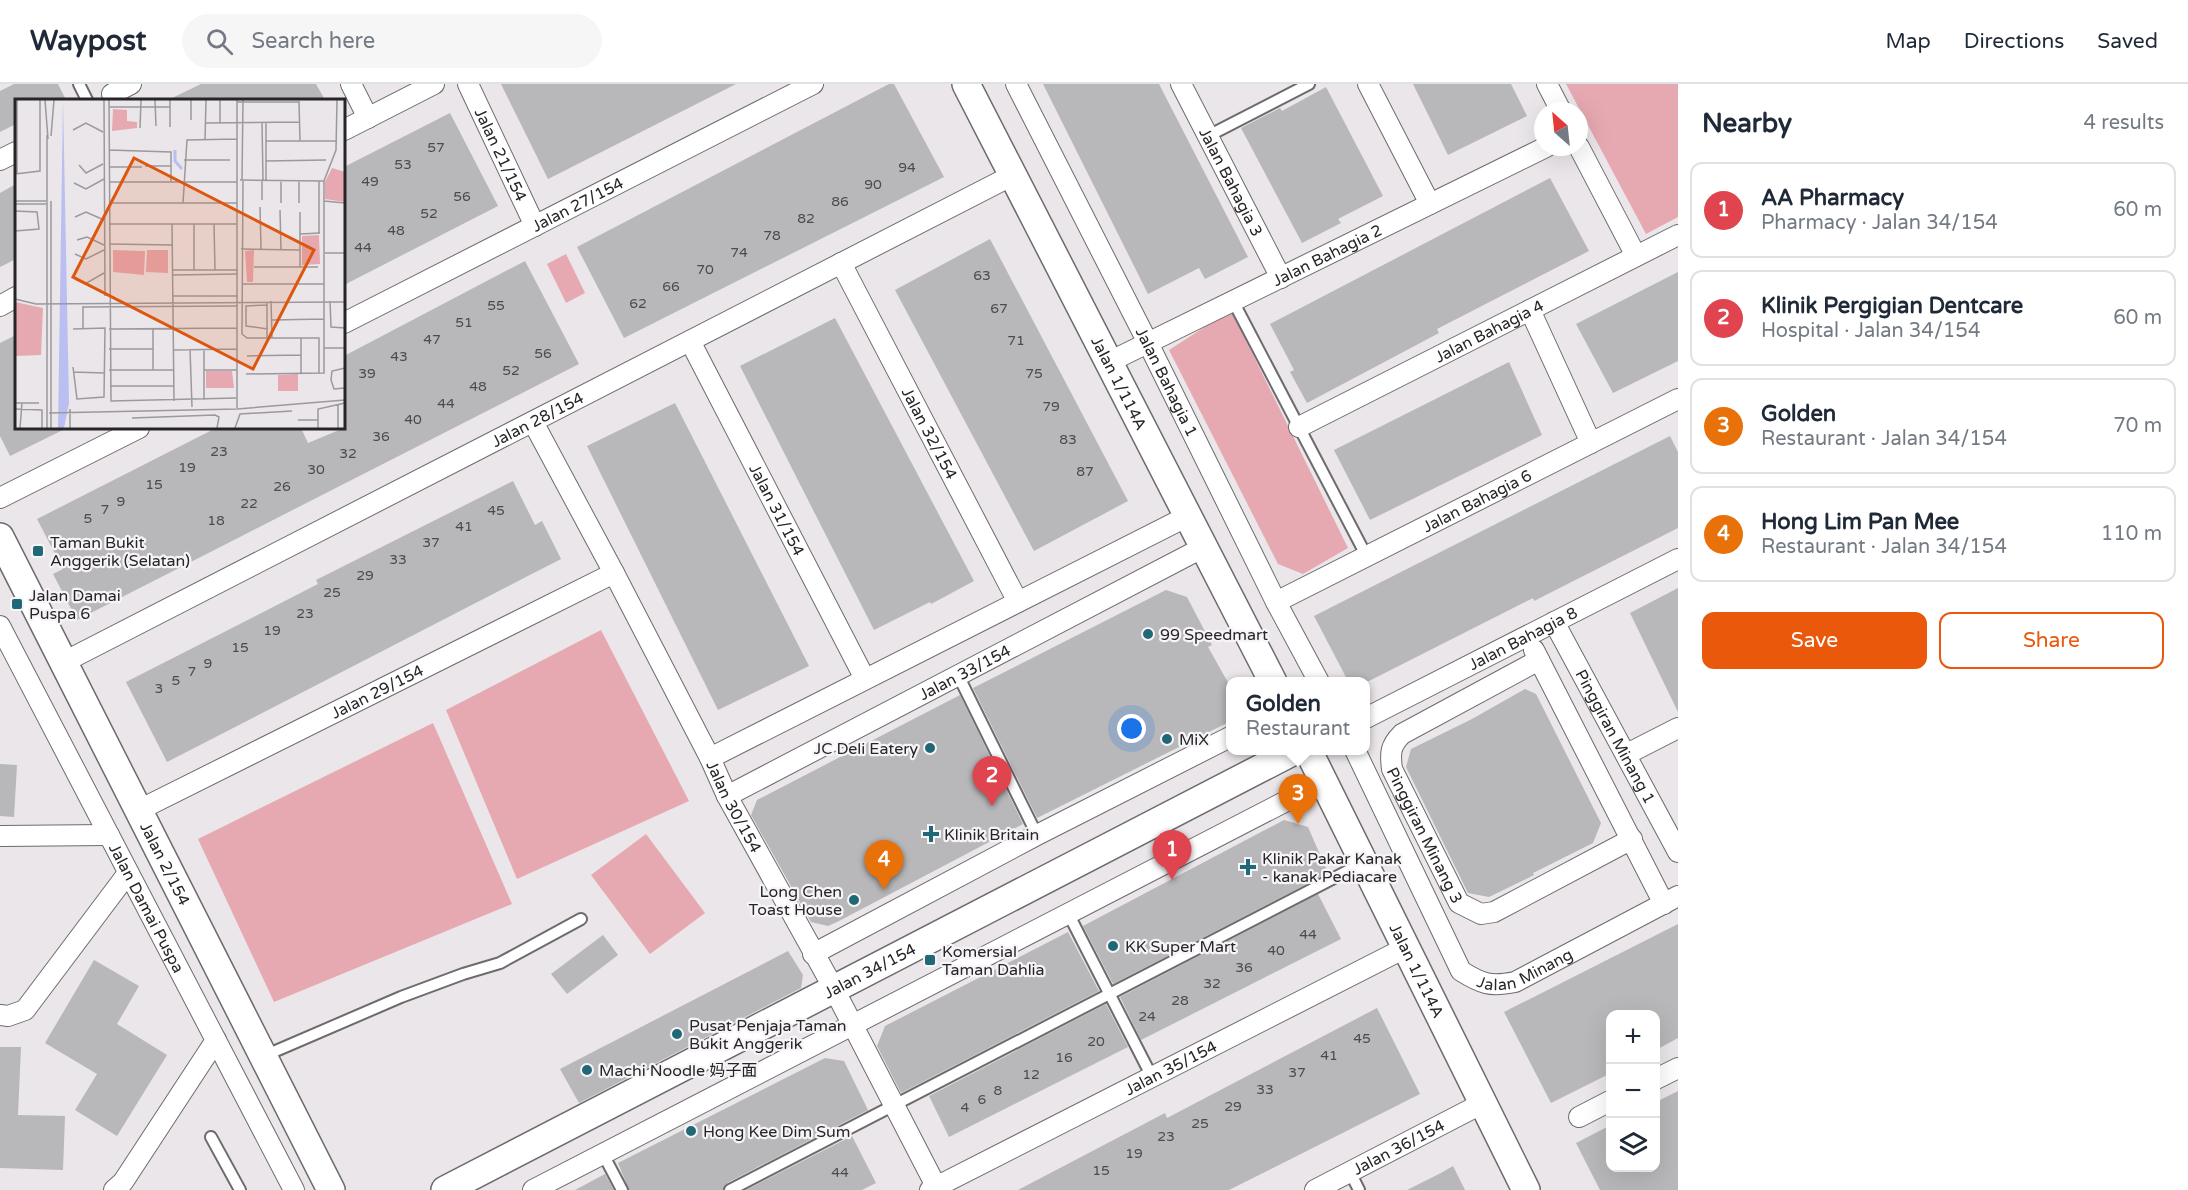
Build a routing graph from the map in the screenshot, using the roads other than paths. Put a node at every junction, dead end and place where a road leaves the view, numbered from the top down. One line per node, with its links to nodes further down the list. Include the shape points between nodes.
1 (79, 84): 14 (lane)
2 (131, 84): 13 (street)
3 (351, 84): 16 (street)
4 (434, 84): 16 (street)
5 (468, 84): 25 (street, Jalan 21/154)
6 (813, 84): 25 (street, Jalan 27/154)
7 (966, 84): 23 (street, Jalan 1/114A)
8 (1016, 84): 36 (street, Jalan Bahagia 1)
9 (1181, 84): 18 (street, Jalan Bahagia 3)
10 (1309, 84): 18 (lane)
11 (1368, 84): 24 (street)
12 (1546, 84): 15 (street)
13 (112, 94)
14 (86, 99)
15 (1556, 102)
16 (368, 118): 17 (street)
17 (345, 130)
18 (1208, 136): 29 (street, Jalan Bahagia 3)
19 (15, 152): 22 (street)
20 (1534, 153): 24 (street, Jalan Bahagia 2)
21 (1584, 156): 27 (street)
22 (0, 160)
23 (1013, 175): 28 (street, Jalan 28/154); 37 (street, Jalan 1/114A)
24 (1431, 204): 29 (street, Jalan Bahagia 2)
25 (535, 226): 34 (street, Jalan 27/154)
26 (1678, 235): 27 (street, Jalan Bahagia 4)
27 (1636, 256): 33 (street, Jalan Bahagia 4)
28 (842, 263): 35 (street, Jalan 28/154); 50 (street, Jalan 32/154)
29 (1281, 278): 31 (street, Jalan Bahagia 2)
30 (15, 298): 32 (street)
31 (1233, 301): 36 (street, Jalan Bahagia 2); 40 (lane)
32 (0, 306)
33 (1530, 310): 40 (street, Jalan Bahagia 4); 42 (street)
34 (345, 322)
35 (690, 341): 39 (street, Jalan 28/154); 61 (street, Jalan 31/154)
36 (1148, 343): 37 (street, Jalan Bahagia 2); 51 (street, Jalan Bahagia 1)
37 (1109, 362): 44 (street, Jalan 1/114A)
38 (1678, 399): 42 (street, Jalan Bahagia 6)
39 (533, 422): 49 (street, Jalan 30/154); 57 (street, Jalan 28/154)
40 (1299, 428): 47 (lane)
41 (137, 429): 43 (street)
42 (1591, 443): 47 (street, Jalan Bahagia 6)
43 (0, 498)
44 (1188, 516): 46 (street, Jalan 1/114A); 50 (street)
45 (0, 537): 57 (street, Jalan 2/154)
46 (1204, 546): 58 (street, Jalan 33/154); 59 (street, Jalan 1/114A)
47 (1366, 557): 51 (street, Jalan Bahagia 6)
48 (1678, 559): 52 (street, Jalan Bahagia 8)
49 (615, 573): 69 (street, Jalan 30/154); 72 (street, Jalan 29/154)
50 (1018, 602): 61 (street)
51 (1276, 602): 60 (street, Jalan Bahagia 1)
52 (1554, 622): 54 (street, Jalan Bahagia 8); 65 (street, Pinggiran Minang 1)
53 (0, 626): 55 (street, Jalan Damai Puspa)
54 (1527, 637): 56 (street); 62 (street, Jalan Bahagia 8)
55 (7, 653): 73 (street, Jalan Damai Puspa)
56 (1539, 660): 76 (street); 76 (street, Pinggiran Minang 3, via 1402,734 1390,752 1392,769 1460,903 1481,914 1494,912)
57 (64, 662): 72 (street, Jalan 2/154)
58 (958, 675): 71 (street, Jalan 33/154); 74 (lane)
59 (1271, 677)
60 (1317, 677)
61 (865, 680): 69 (street)
62 (1370, 716)
63 (1678, 728): 65 (street)
64 (1226, 739): 74 (street)
65 (1627, 754): 77 (street, Pinggiran Minang 1)
66 (1286, 755): 85 (street, Jalan 34/154)
67 (1310, 755): 70 (street, Jalan 1/114A)
68 (1357, 755): 80 (street, Jalan Minang, via 1461,971 1474,979 1487,985 1515,982)
69 (710, 758): 71 (street, Jalan 30/154)
70 (1323, 782): 78 (street, Jalan 1/114A); 81 (street)
71 (727, 796): 84 (street, Jalan 30/154)
72 (139, 810): 90 (street, Jalan 2/154)
73 (109, 835): 75 (street); 79 (street, Jalan Damai Puspa)
74 (1037, 835): 84 (street)
75 (0, 836)
76 (1632, 839): 80 (street)
77 (1678, 852)
78 (1364, 863): 83 (street, Jalan 1/114A); 86 (lane)
79 (128, 873): 87 (street, via 25,1010); 89 (street, Jalan Damai Puspa)
80 (1671, 900)
81 (1068, 913): 86 (lane); 88 (street)
82 (581, 919): 90 (lane, via 500,963 401,997)
83 (1405, 948): 92 (street, Jalan 35/154); 94 (street, Jalan 1/114A)
84 (813, 954): 85 (street, Jalan 30/154)
85 (834, 989): 88 (street, Jalan 30/154); 106 (street, Jalan 34/154)
86 (1109, 994): 92 (lane); 96 (lane)
87 (0, 1015)
88 (852, 1025): 96 (street, Jalan 30/154); 99 (street)
89 (216, 1040): 102 (street); 104 (street, Jalan Damai Puspa)
90 (264, 1056): 105 (street, Jalan 2/154)
91 (1678, 1068): 93 (street)
92 (1152, 1077): 101 (street, Jalan 35/154)
93 (1660, 1077)
94 (1483, 1103): 100 (street, Jalan 36/154); 112 (street, Jalan 1/114A)
95 (1606, 1104): 97 (street)
96 (894, 1106): 101 (street, Jalan 30/154); 109 (lane)
97 (1579, 1117)
98 (211, 1137): 103 (lane)
99 (603, 1154): 107 (street); 108 (lane)
100 (1350, 1172): 110 (street, Jalan 36/154); 111 (lane)
101 (934, 1189)
102 (114, 1190)
103 (240, 1190)
104 (294, 1190)
105 (331, 1190)
106 (445, 1190)
107 (533, 1190)
108 (622, 1190)
109 (730, 1190)
110 (1315, 1190)
111 (1359, 1190)
112 (1526, 1190)

